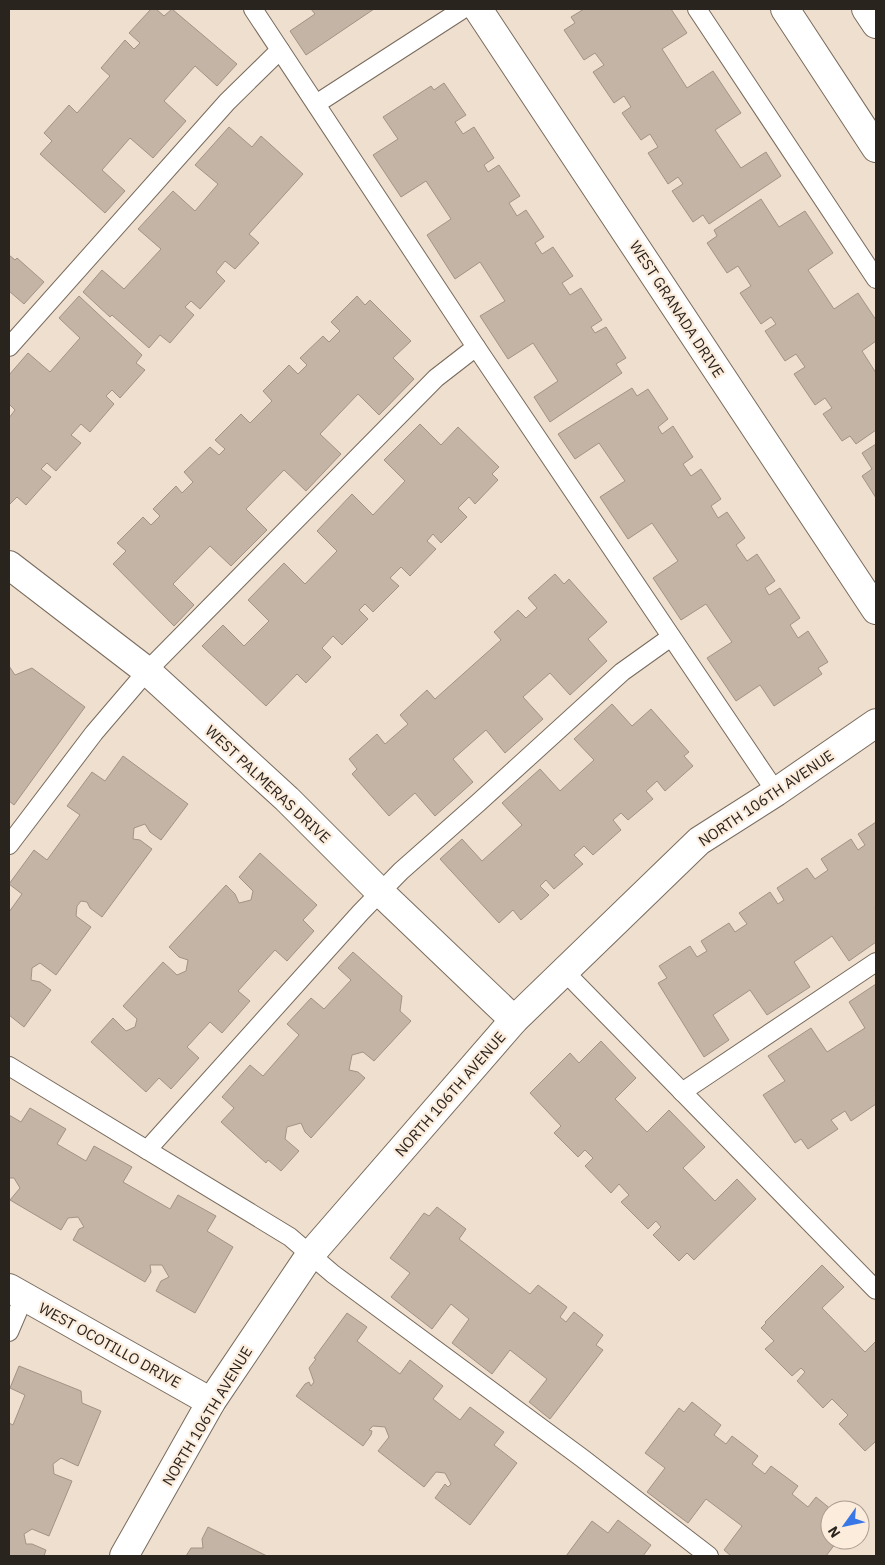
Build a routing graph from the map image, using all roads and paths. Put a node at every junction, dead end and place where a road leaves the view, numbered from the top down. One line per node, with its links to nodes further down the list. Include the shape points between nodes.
1 (253, 9): 7 (lane)
2 (697, 9): 10 (lane)
3 (785, 9): 9 (street)
4 (866, 9): 6 (street)
5 (481, 11): 8 (lane); 14 (street, WEST GRANADA DRIVE)
6 (876, 24)
7 (280, 50): 8 (lane); 11 (lane, via 227,102)
8 (316, 104): 12 (lane)
9 (876, 148)
10 (876, 279)
11 (9, 347)
12 (476, 347): 15 (lane); 16 (lane, via 436,378)
13 (9, 565): 16 (street, WEST PALMERAS DRIVE)
14 (876, 610)
15 (671, 636): 18 (lane); 20 (lane, via 622,672)
16 (147, 671): 19 (lane, via 94,733); 20 (street, WEST PALMERAS DRIVE, via 287,799)
17 (876, 723): 18 (street, NORTH 106TH AVENUE)
18 (776, 792): 22 (street, NORTH 106TH AVENUE, via 699,841)
19 (9, 845)
20 (380, 892): 23 (street, WEST PALMERAS DRIVE); 26 (lane)
21 (876, 962): 25 (lane)
22 (564, 971): 23 (street, NORTH 106TH AVENUE); 25 (lane)
23 (514, 1020): 27 (street, NORTH 106TH AVENUE)
24 (9, 1066): 26 (lane)
25 (682, 1092): 28 (lane)
26 (147, 1150): 27 (lane, via 290,1238)
27 (310, 1255): 31 (street, NORTH 106TH AVENUE); 33 (lane)
28 (876, 1290)
29 (16, 1293): 30 (lane); 31 (street, WEST OCOTILLO DRIVE)
30 (9, 1332)
31 (211, 1402): 32 (street, NORTH 106TH AVENUE)
32 (124, 1556)
33 (709, 1556)

